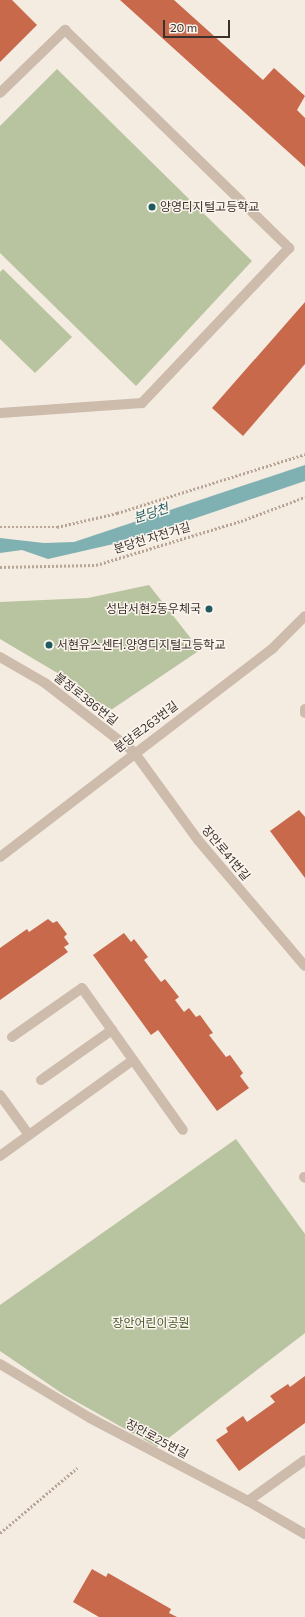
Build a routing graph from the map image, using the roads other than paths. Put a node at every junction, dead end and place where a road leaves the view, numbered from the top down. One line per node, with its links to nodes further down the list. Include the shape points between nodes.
1 (0, 93): 2 (street, via 65,30 289,248 142,403)
2 (0, 413)
3 (305, 616): 7 (street, 분당로263번길, via 273,648)
4 (0, 657): 7 (street, 불정로386번길, via 52,688)
5 (305, 709): 6 (street)
6 (305, 713)
7 (134, 752): 8 (street, 분당로263번길); 9 (street, 장안로41번길, via 198,840)
8 (0, 857)
9 (305, 966)
10 (112, 1030): 11 (street, via 82,988); 12 (street); 13 (street)
11 (12, 1037)
12 (133, 1060): 15 (street); 16 (street)
13 (41, 1080)
14 (0, 1094): 16 (street)
15 (183, 1130)
16 (29, 1135): 17 (street)
17 (0, 1156)
18 (0, 1364): 20 (street, 장안로25번길, via 90,1418)
19 (305, 1460): 20 (street)
20 (248, 1501): 21 (street, 장안로25번길)
21 (305, 1534)

